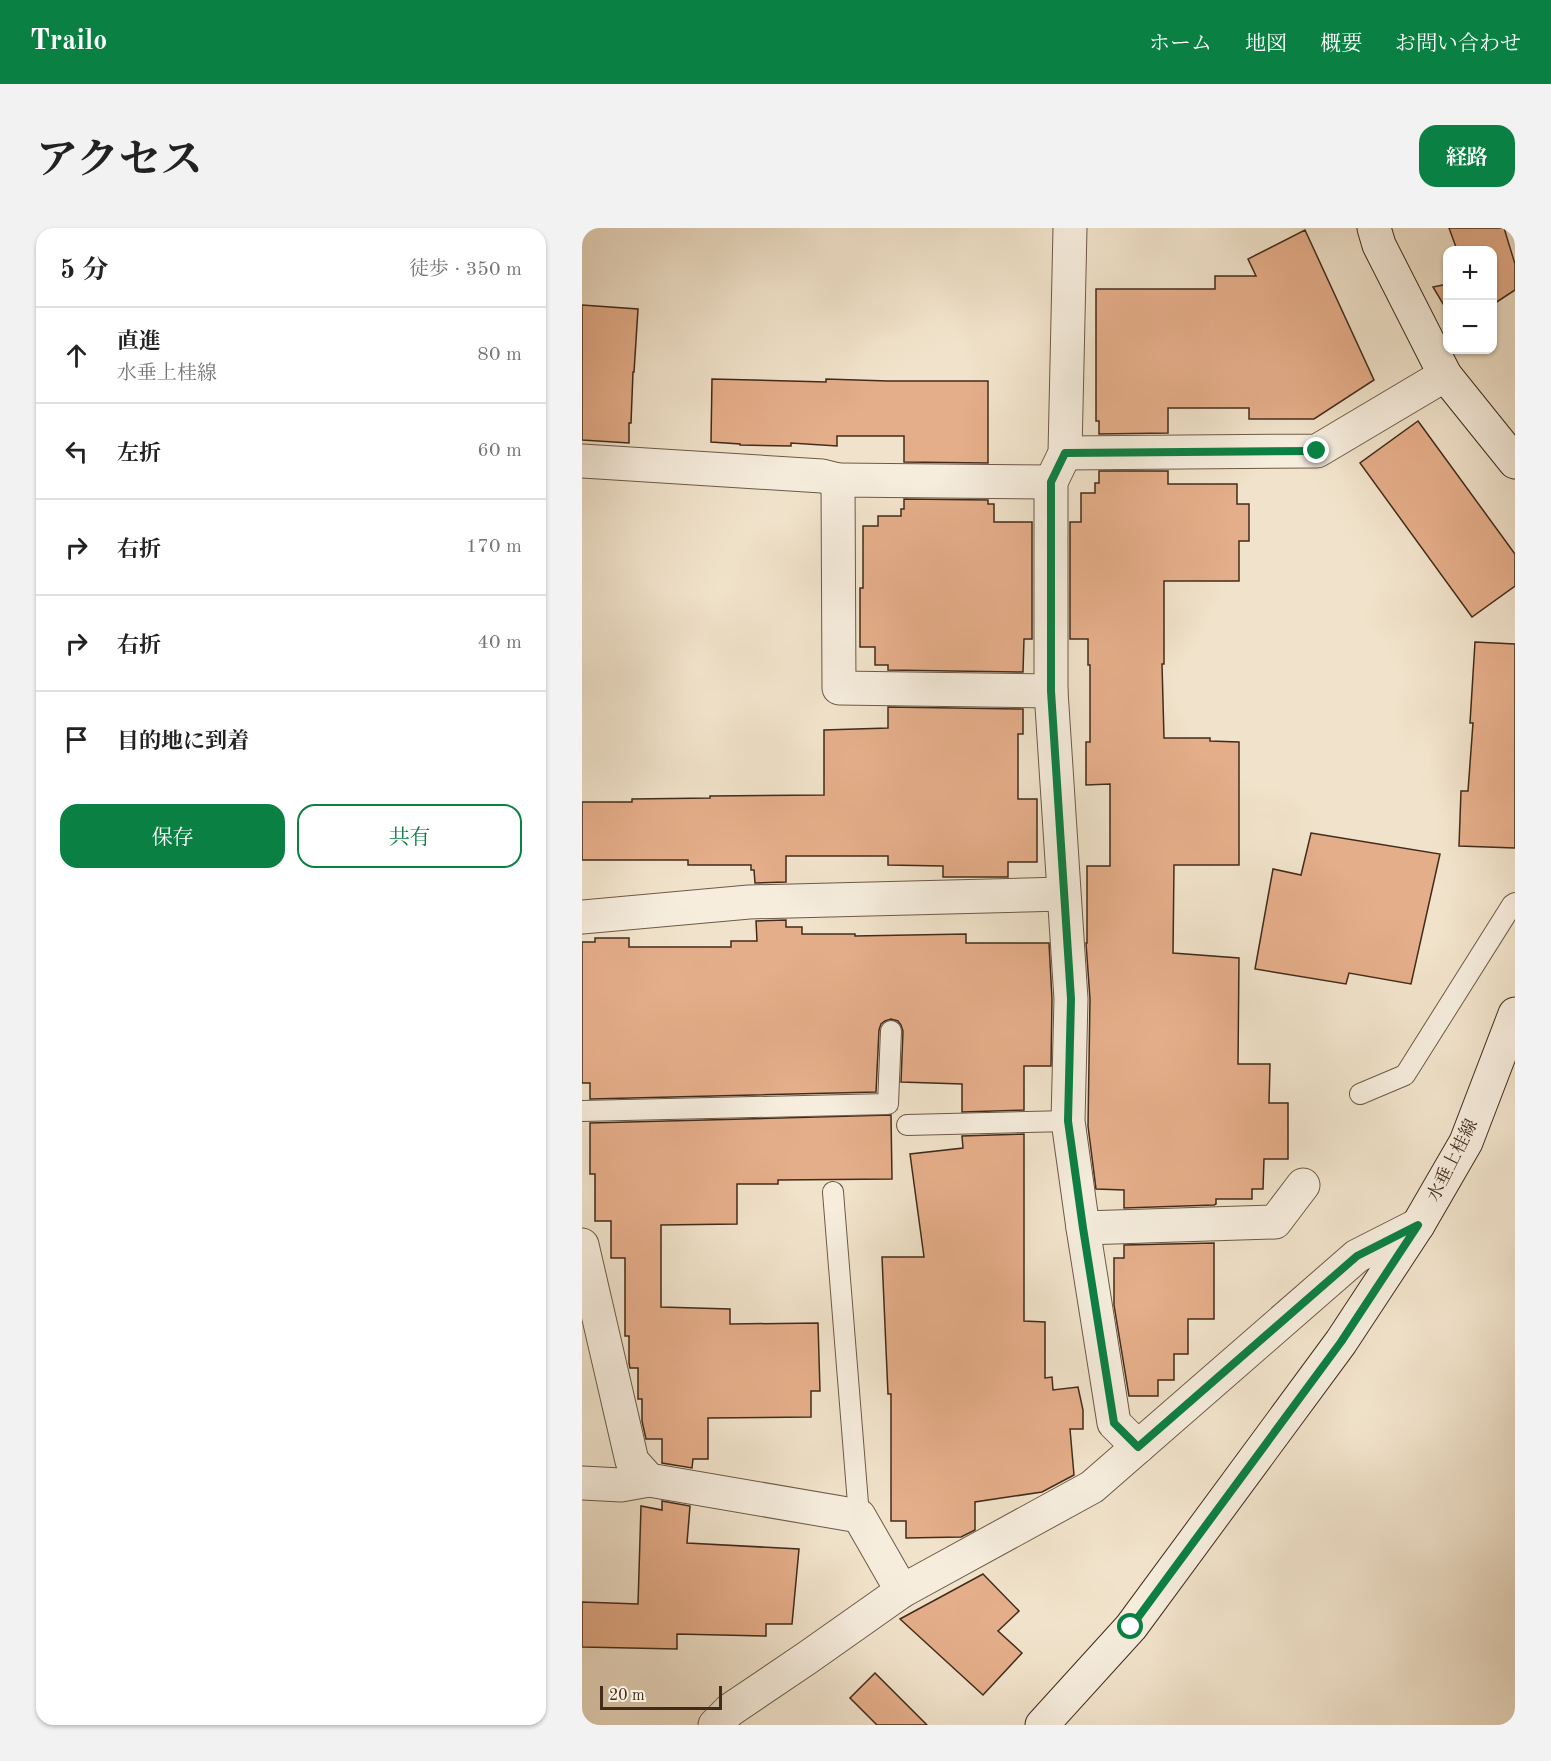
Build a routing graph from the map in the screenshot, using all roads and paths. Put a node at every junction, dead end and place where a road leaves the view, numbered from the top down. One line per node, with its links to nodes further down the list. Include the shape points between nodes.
1 (1070, 228): 4 (street)
2 (1374, 228): 3 (street)
3 (1445, 375): 4 (street, via 1317,451); 6 (street)
4 (1065, 453): 8 (street)
5 (582, 461): 7 (street)
6 (1515, 462)
7 (838, 480): 8 (street); 9 (street, via 838,688)
8 (1051, 482): 9 (street)
9 (1051, 691): 10 (street)
10 (1063, 894): 12 (street, via 749,903); 17 (street, via 1071,999)
11 (1515, 903): 15 (lane, via 1404,1075)
12 (582, 917)
13 (1515, 1014): 21 (street, 水垂上桂線, via 1466,1142)
14 (891, 1031): 16 (lane, via 888,1104)
15 (1360, 1094)
16 (582, 1111)
17 (1068, 1121): 18 (lane); 22 (street)
18 (907, 1125)
19 (1303, 1185): 22 (street, via 1275,1222)
20 (833, 1192): 27 (lane)
21 (1418, 1225): 24 (street, via 1357,1256); 29 (street, 水垂上桂線, via 1341,1342)
22 (1083, 1228): 24 (street, via 1114,1423)
23 (582, 1245): 25 (street, via 632,1461)
24 (1138, 1447): 28 (street, via 1092,1487)
25 (649, 1480): 26 (street, via 621,1485); 27 (street)
26 (582, 1483)
27 (859, 1516): 28 (street)
28 (902, 1591): 30 (street, via 730,1710)
29 (1131, 1627): 31 (street, 水垂上桂線); 32 (lane)
30 (715, 1725)
31 (1042, 1725)
32 (1059, 1725)

